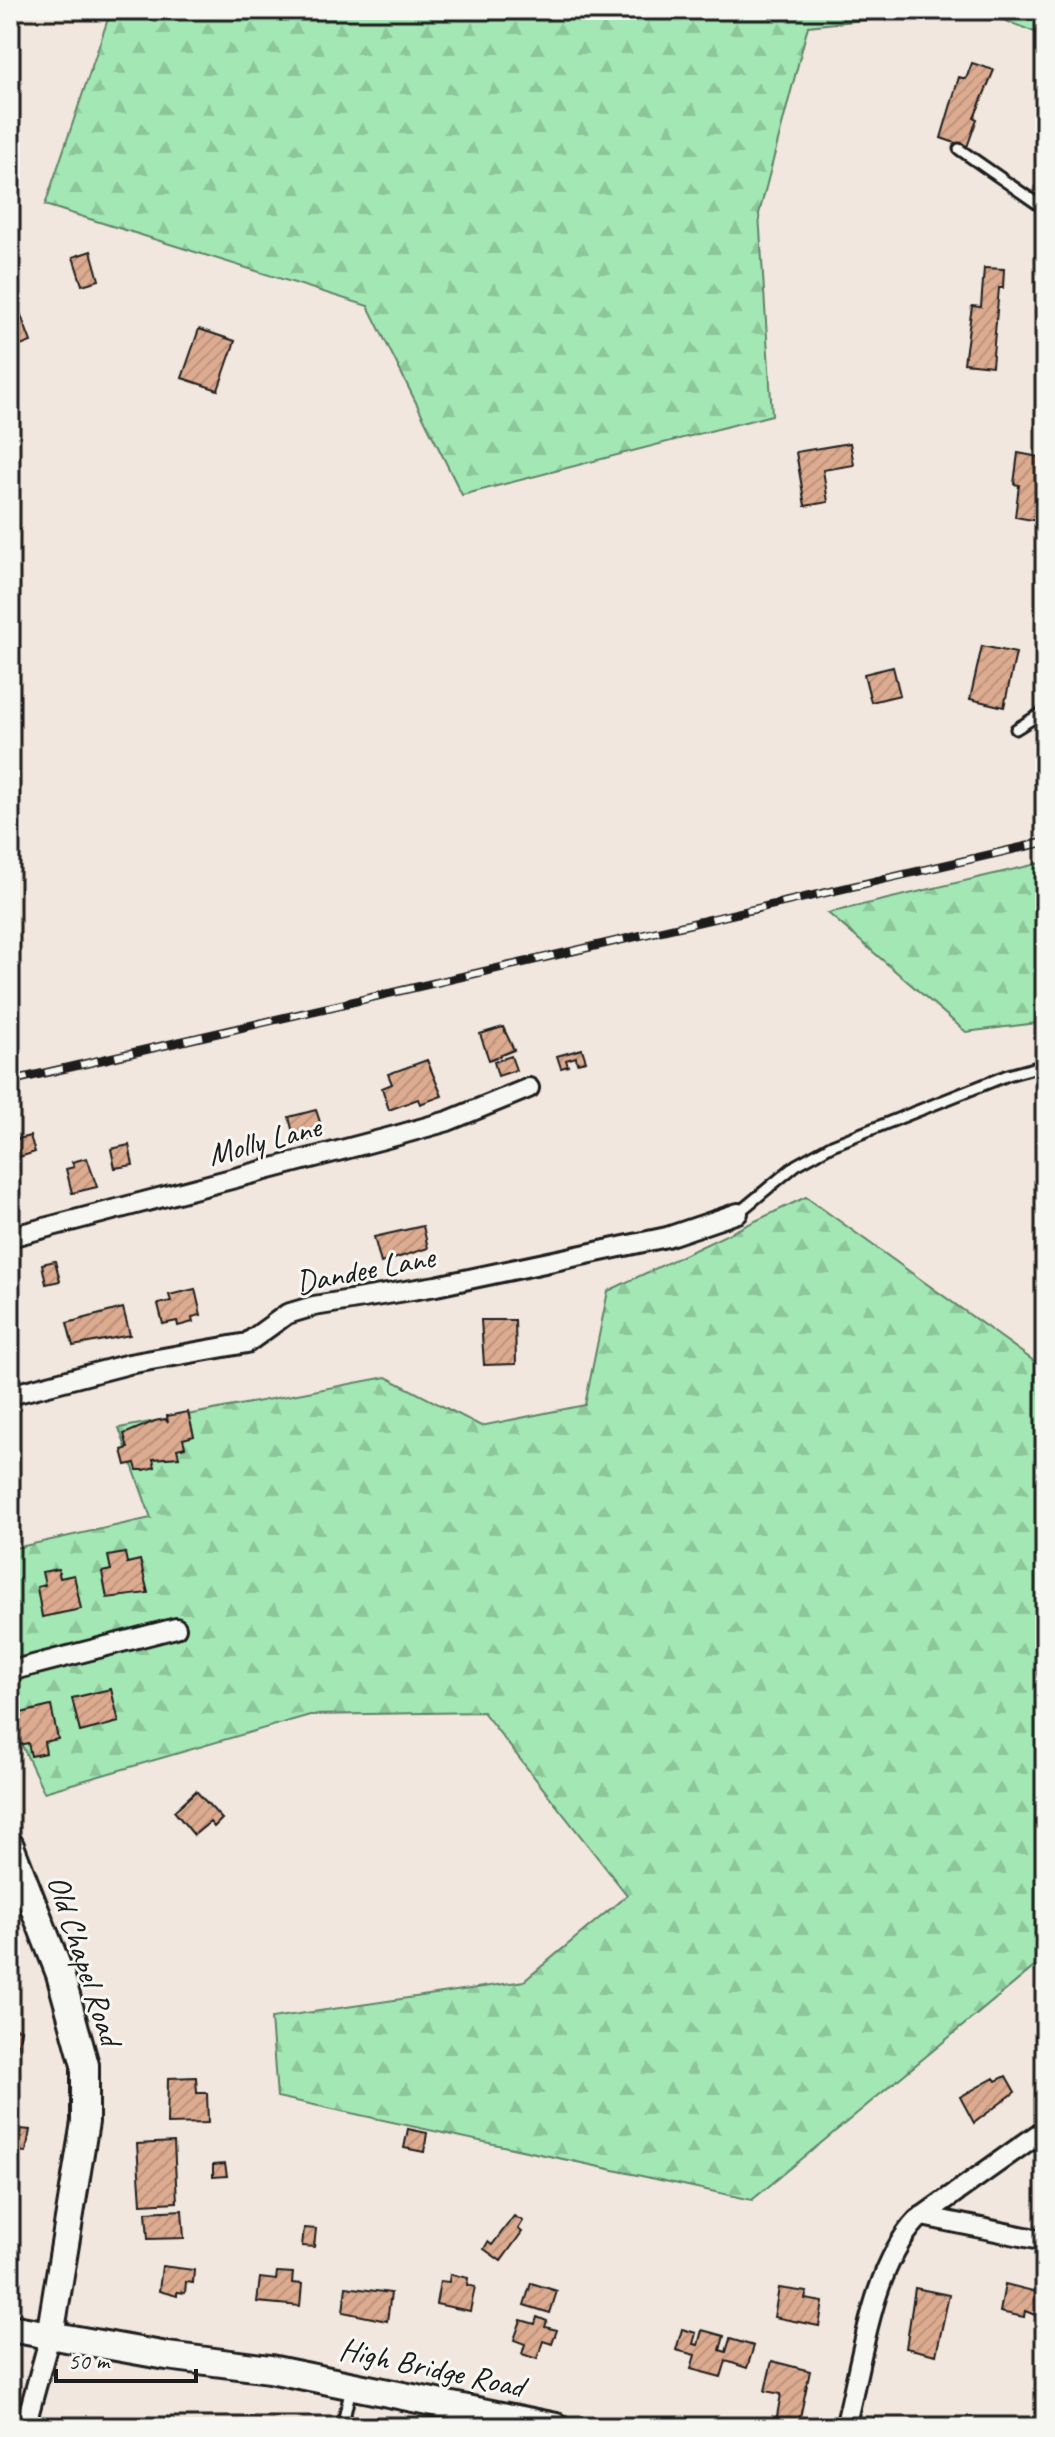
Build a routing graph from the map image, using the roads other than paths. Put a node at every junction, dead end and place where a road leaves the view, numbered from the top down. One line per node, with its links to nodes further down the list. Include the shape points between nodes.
1 (959, 149): 2 (lane)
2 (1045, 209)
3 (1045, 711): 4 (lane)
4 (1016, 729)
5 (1045, 1065): 7 (lane, via 832,1145 796,1165)
6 (529, 1088): 8 (street, Molly Lane, via 448,1121)
7 (738, 1213): 9 (street, Dandee Lane, via 667,1237 314,1306 287,1314 247,1343 129,1364)
8 (10, 1237)
9 (10, 1395)
10 (176, 1628): 11 (street)
11 (10, 1671)
12 (10, 1846): 17 (street, Old Chapel Road, via 60,1974 85,2065 85,2122)
13 (1045, 2129): 14 (street)
14 (922, 2216): 15 (street); 22 (street, via 889,2263)
15 (1045, 2241)
16 (10, 2328): 17 (street, High Bridge Road)
17 (50, 2336): 18 (street, High Bridge Road); 19 (street, Old Chapel Road)
18 (352, 2385): 20 (lane); 21 (street, High Bridge Road)
19 (25, 2427)
20 (342, 2427)
21 (556, 2427)
22 (845, 2427)

